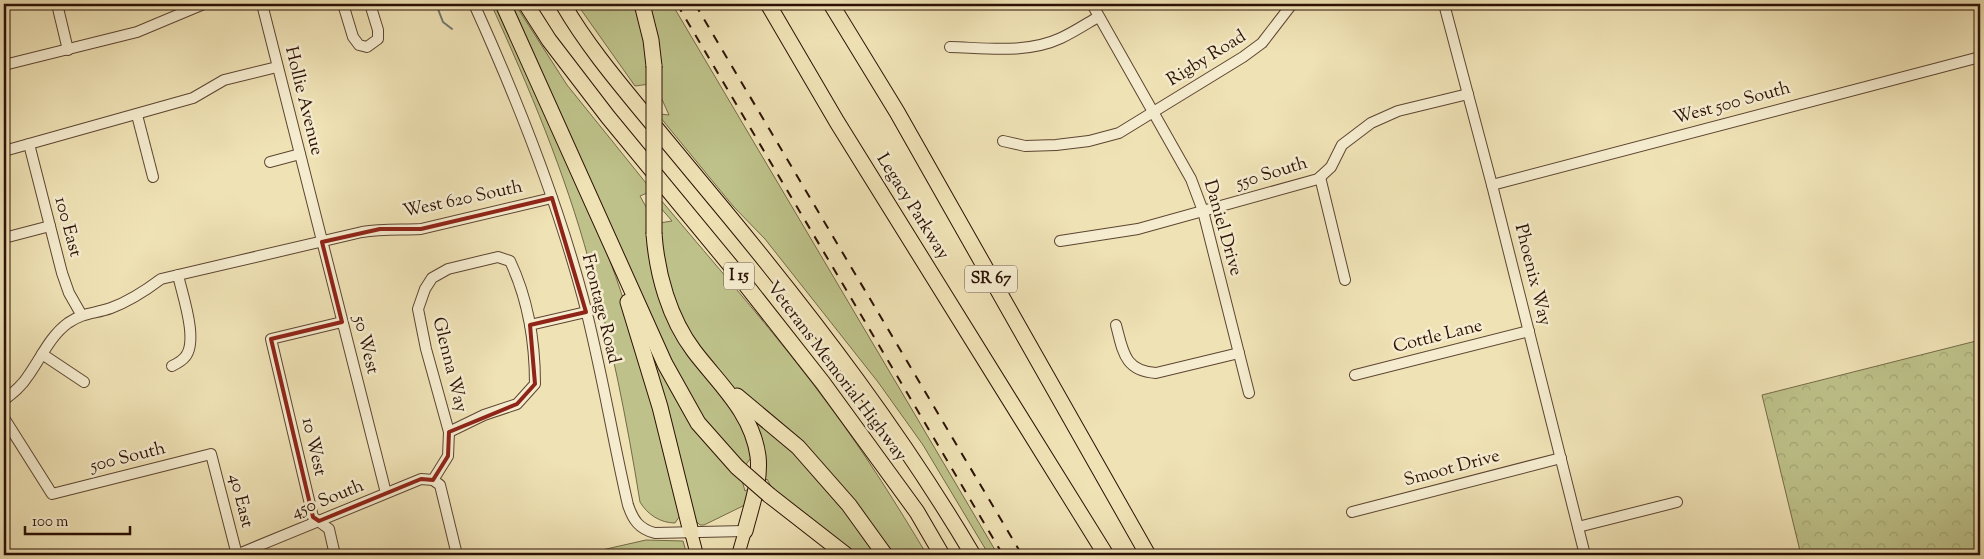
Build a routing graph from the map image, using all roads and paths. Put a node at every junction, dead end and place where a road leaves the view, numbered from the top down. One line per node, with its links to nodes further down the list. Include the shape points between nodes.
1 (57, 4): 19 (street)
2 (204, 4): 16 (street)
3 (262, 4): 22 (street, Hollie Avenue)
4 (344, 4): 5 (street, via 353,38 359,45 367,47 378,39)
5 (370, 4)
6 (474, 4): 34 (street, Frontage Road, via 502,66)
7 (502, 4): 40 (highway)
8 (526, 4): 77 (highway, Veterans Memorial Highway / I 15, via 590,94 822,383 917,512)
9 (563, 4): 78 (highway, Veterans Memorial Highway / I 15, via 608,70 829,343 885,420)
10 (642, 4): 55 (highway, bridge, via 654,66 654,234 658,268 674,317 692,349)
11 (768, 4): 79 (highway, Legacy Parkway / SR 67, via 837,122)
12 (832, 4): 80 (highway, Legacy Parkway / SR 67, via 897,112)
13 (1092, 4): 17 (street, Daniel Drive)
14 (1292, 4): 24 (street, Rigby Road, via 1262,43 1243,58)
15 (1444, 4): 23 (street, Phoenix Way)
16 (180, 8): 19 (street, via 137,32)
17 (1098, 17): 18 (street, via 1060,39 1035,46 1003,49); 24 (street, Daniel Drive)
18 (950, 47)
19 (68, 50): 21 (street)
20 (1980, 57): 33 (street, West 500 South)
21 (4, 66)
22 (277, 67): 25 (street, via 224,80 193,98); 29 (street, Hollie Avenue)
23 (1468, 94): 32 (street, 550 South, via 1371,122 1342,145 1331,167); 33 (street, Phoenix Way)
24 (1153, 112): 26 (street, Rigby Road, via 1119,133 1089,141 1025,146); 36 (street, Daniel Drive, via 1191,179)
25 (137, 115): 27 (street); 31 (street)
26 (1003, 141)
27 (29, 144): 28 (street); 37 (street, 100 East)
28 (4, 151)
29 (300, 154): 30 (street); 35 (street, Hollie Avenue)
30 (270, 162)
31 (153, 177)
32 (1320, 177): 36 (street, 550 South); 43 (street)
33 (1492, 185): 49 (street, Phoenix Way)
34 (552, 198): 41 (street, West 620 South, via 420,229 380,229); 44 (street, Frontage Road)
35 (313, 206): 41 (street, 50 West)
36 (1203, 211): 39 (street, 550 South, via 1138,229); 50 (street, Daniel Drive)
37 (50, 226): 38 (street); 45 (street, 100 East, via 62,273)
38 (4, 238)
39 (1060, 240)
40 (610, 241): 69 (highway, via 660,407); 75 (highway, bridge, via 665,364 698,423 737,467)
41 (322, 242): 42 (street, West 620 South); 46 (street, 50 West)
42 (178, 275): 45 (street, West 620 South, via 161,279 135,298); 52 (street, via 190,327 190,343 186,357)
43 (1345, 280)
44 (586, 312): 47 (street); 69 (street, Frontage Road, via 630,512 637,523 649,531)
45 (81, 314): 51 (street, via 66,324)
46 (342, 322): 63 (street, 50 West); 66 (street, 10 West, via 271,339 313,517)
47 (530, 325): 59 (street, via 535,384 517,404); 59 (street, Glenna Way, via 510,261 498,257 448,269 432,278 418,309)
48 (1116, 325): 50 (street, via 1126,359 1143,372 1156,373)
49 (1529, 331): 53 (street, Cottle Lane); 61 (street, Phoenix Way)
50 (1239, 353): 56 (street, Daniel Drive)
51 (42, 354): 54 (street); 57 (street, via 16,391)
52 (172, 366)
53 (1355, 375)
54 (84, 382)
55 (721, 383): 68 (highway, via 747,421 758,457 756,485); 76 (highway, via 798,447 849,505)
56 (1249, 393)
57 (4, 400)
58 (4, 418): 60 (street, 500 South, via 52,494)
59 (449, 432): 62 (street, Glenna Way, via 448,456)
60 (211, 454): 70 (street, 40 East)
61 (1561, 458): 65 (street, Smoot Drive); 67 (street, Phoenix Way)
62 (433, 480): 63 (street, 450 South, via 421,479); 72 (street, via 440,485)
63 (386, 494): 66 (street, 450 South)
64 (1677, 502): 67 (street)
65 (1352, 512)
66 (319, 521): 70 (street, 450 South); 71 (street, 10 West, via 329,529)
67 (1578, 527): 81 (street, Phoenix Way)
68 (745, 531): 69 (street, Frontage Road); 74 (main road)
69 (691, 532): 73 (main road)
70 (236, 555)
71 (335, 555)
72 (457, 555)
73 (697, 555)
74 (738, 555)
75 (846, 555)
76 (885, 555)
77 (942, 555)
78 (973, 555)
79 (1106, 555)
80 (1148, 555)
81 (1585, 555)

